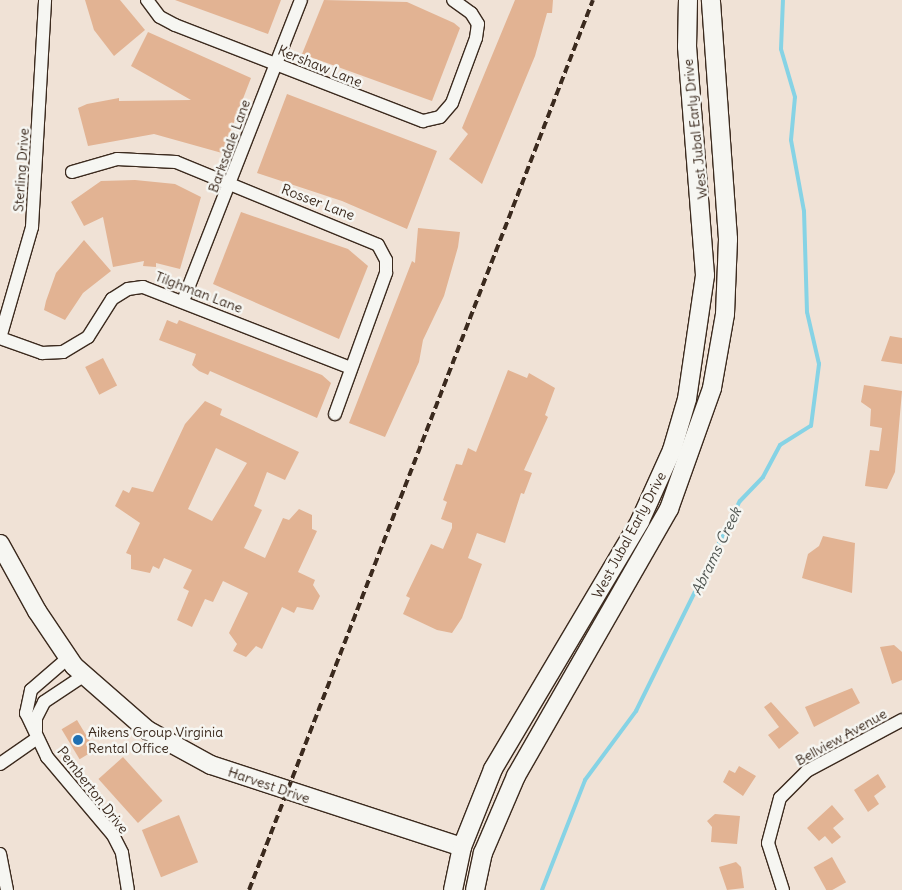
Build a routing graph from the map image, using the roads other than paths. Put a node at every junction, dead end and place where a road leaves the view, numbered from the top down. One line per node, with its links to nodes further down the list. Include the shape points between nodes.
1 (45, 0): 11 (street, Sterling Drive, via 32,227)
2 (147, 0): 7 (street, Kershaw Lane, via 169,23)
3 (301, 0): 7 (street, Barksdale Lane)
4 (453, 0): 7 (street, Kershaw Lane, via 467,8 478,24 465,70 444,114 423,121)
5 (688, 0): 20 (main road, West Jubal Early Drive, via 686,47 705,275 687,399 672,450 640,521 493,769)
6 (711, 0): 21 (main road, West Jubal Early Drive, via 728,239 725,314 712,388 669,509 516,776)
7 (276, 64): 9 (street, Barksdale Lane)
8 (72, 172): 9 (street, Rosser Lane, via 95,162 136,157 176,162)
9 (231, 184): 10 (street, Barksdale Lane); 12 (street, Rosser Lane, via 367,237 382,249 386,273)
10 (183, 301): 11 (street, Tilghman Lane, via 149,288 128,289 105,306 83,342 57,354); 12 (street, Tilghman Lane)
11 (0, 338)
12 (351, 368): 13 (street, Rosser Lane)
13 (335, 414)
14 (0, 544): 15 (main road, Harvest Drive)
15 (68, 658): 16 (main road, Harvest Drive); 18 (street, Pemberton Drive, via 28,696 26,713)
16 (83, 676): 18 (street, via 44,702 36,718); 20 (main road, Harvest Drive, via 147,730 211,765)
17 (902, 720): 27 (street, Bellview Avenue, via 807,771 780,798 768,843)
18 (36, 739): 19 (street); 24 (street, Pemberton Drive, via 112,835 122,853)
19 (0, 764)
20 (462, 847): 21 (street, Harvest Drive); 25 (main road, West Jubal Early Drive)
21 (483, 853): 26 (main road, West Jubal Early Drive)
22 (0, 854): 23 (street)
23 (7, 890)
24 (128, 890)
25 (453, 890)
26 (475, 890)
27 (783, 890)

